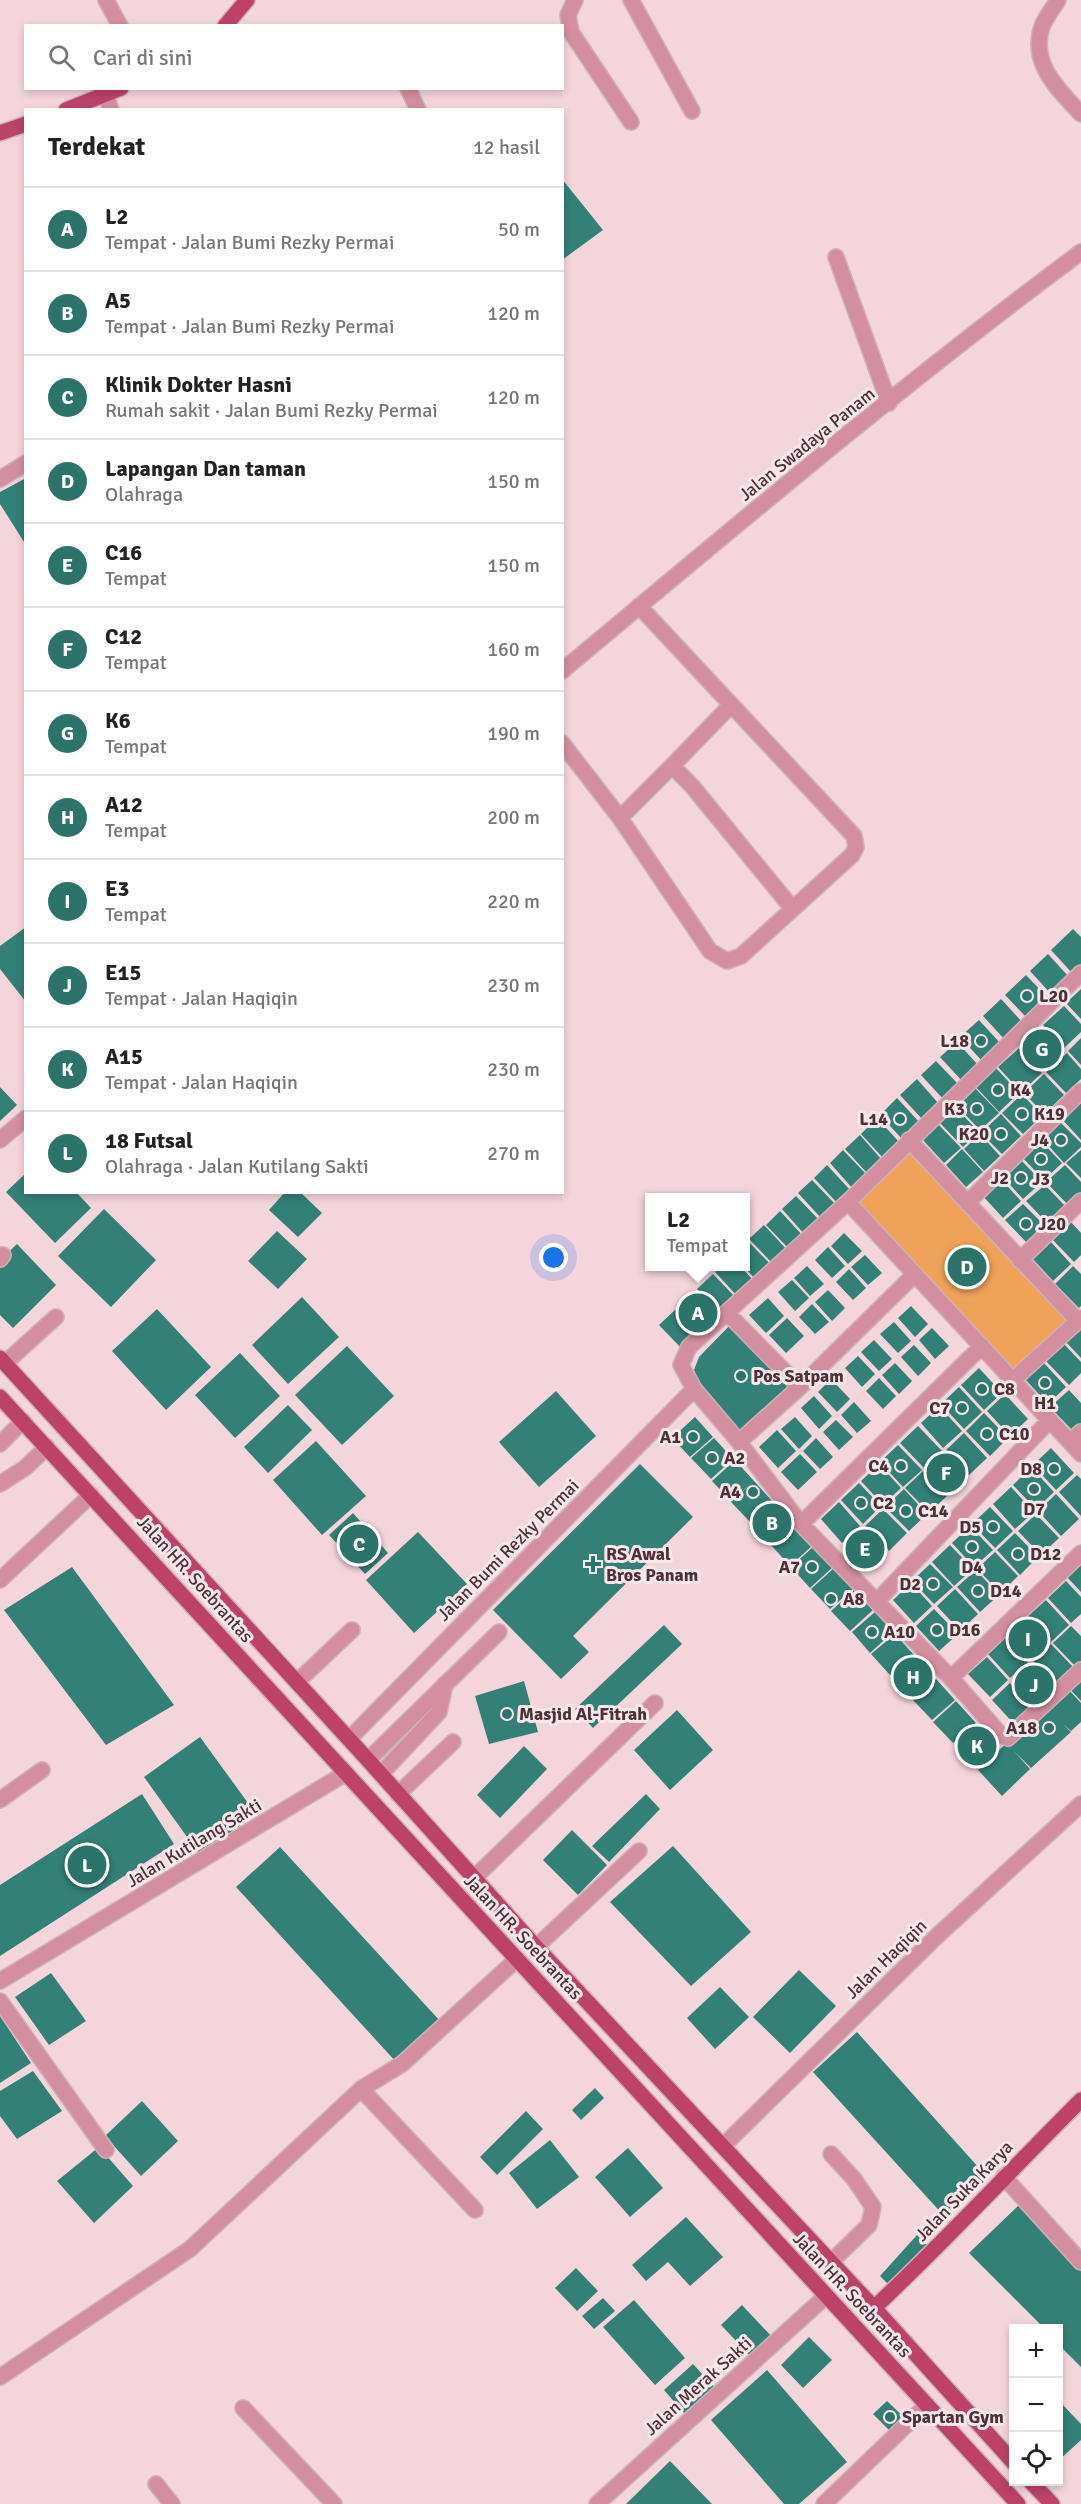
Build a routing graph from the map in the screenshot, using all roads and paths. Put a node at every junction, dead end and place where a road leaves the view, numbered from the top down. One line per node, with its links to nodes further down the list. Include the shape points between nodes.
1 (106, 0): 6 (street)
2 (247, 0): 7 (main road)
3 (575, 0): 15 (street, via 568,15 572,32)
4 (631, 0): 13 (street)
5 (1058, 0): 14 (street, via 1043,25 1038,51 1048,77)
6 (119, 24)
7 (230, 24)
8 (119, 90): 10 (main road)
9 (409, 90): 12 (street)
10 (109, 102): 11 (main road)
11 (77, 108)
12 (417, 108)
13 (692, 111)
14 (1081, 114)
15 (631, 122)
16 (24, 125): 17 (main road)
17 (0, 133)
18 (1081, 252): 20 (street, Jalan Swadaya Panam)
19 (836, 257): 20 (street)
20 (889, 403): 23 (street, Jalan Swadaya Panam)
21 (24, 464): 22 (street)
22 (0, 479)
23 (639, 606): 24 (street, Jalan Swadaya Panam); 25 (street)
24 (564, 669)
25 (730, 705): 27 (street); 29 (street, via 854,836 856,847 852,855)
26 (564, 746): 28 (street)
27 (672, 766): 28 (street); 29 (street)
28 (621, 818): 29 (street, via 710,951 727,961 741,956)
29 (792, 908)
30 (1081, 973): 34 (street)
31 (1081, 1091): 37 (street)
32 (24, 1120): 33 (street)
33 (0, 1140)
34 (909, 1140): 36 (street); 37 (street)
35 (1081, 1201): 38 (street)
36 (848, 1202): 39 (street); 40 (street)
37 (967, 1203): 38 (street)
38 (1020, 1260): 42 (street)
39 (915, 1274): 43 (street); 46 (street)
40 (727, 1313): 46 (street); 47 (street, via 689,1347 681,1365)
41 (56, 1317): 44 (street)
42 (1080, 1320): 45 (street)
43 (982, 1346): 45 (street); 58 (street)
44 (3, 1360): 62 (main road, Jalan HR. Soebrantas)
45 (1013, 1380): 49 (street)
46 (800, 1387): 52 (street)
47 (694, 1389): 52 (street); 71 (street, Jalan Bumi Rezky Permai)
48 (0, 1396): 50 (main road, Jalan HR. Soebrantas)
49 (1050, 1420): 51 (street); 61 (street)
50 (23, 1421): 53 (street); 54 (main road, Jalan HR. Soebrantas)
51 (1075, 1437): 55 (street)
52 (739, 1442): 58 (street)
53 (0, 1444)
54 (47, 1447): 56 (street); 57 (main road, Jalan HR. Soebrantas)
55 (1081, 1454)
56 (0, 1484)
57 (91, 1495): 60 (street); 63 (main road, Jalan HR. Soebrantas)
58 (801, 1524): 61 (street)
59 (1081, 1553): 67 (street)
60 (0, 1580)
61 (876, 1601): 67 (street)
62 (227, 1606): 63 (main road); 68 (main road, Jalan HR. Soebrantas)
63 (209, 1624): 75 (main road, Jalan HR. Soebrantas)
64 (352, 1630): 68 (street)
65 (500, 1632): 69 (street)
66 (1081, 1670): 67 (street, via 1008,1738 1000,1734)
67 (951, 1678)
68 (297, 1682): 71 (main road, Jalan HR. Soebrantas)
69 (445, 1684): 73 (street); 76 (street, via 439,1712)
70 (655, 1703): 81 (street)
71 (349, 1739): 73 (main road, Jalan HR. Soebrantas)
72 (453, 1743): 77 (street)
73 (368, 1760): 76 (main road, Jalan HR. Soebrantas)
74 (42, 1770): 78 (street)
75 (346, 1773): 83 (main road, Jalan HR. Soebrantas); 84 (street, Jalan Kutilang Sakti)
76 (381, 1774): 77 (main road, Jalan HR. Soebrantas)
77 (398, 1794): 81 (main road, Jalan HR. Soebrantas)
78 (0, 1800)
79 (1081, 1804): 88 (street, Jalan Haqiqin, via 937,1936)
80 (639, 1851): 82 (street)
81 (474, 1878): 82 (main road, Jalan HR. Soebrantas)
82 (536, 1947): 88 (main road, Jalan HR. Soebrantas)
83 (517, 1959): 86 (street, via 402,2064); 95 (main road, Jalan HR. Soebrantas)
84 (0, 1981)
85 (0, 2001): 89 (street)
86 (361, 2089): 92 (street); 97 (street, via 190,2249)
87 (1081, 2100): 91 (main road, Jalan Suka Karya)
88 (723, 2146): 93 (main road, Jalan HR. Soebrantas)
89 (106, 2150)
90 (831, 2154): 93 (street, via 873,2207 869,2225)
91 (1004, 2177): 94 (street); 96 (main road, Jalan Suka Karya)
92 (475, 2210)
93 (831, 2262): 96 (main road, Jalan HR. Soebrantas)
94 (1081, 2262)
95 (826, 2296): 98 (main road, Jalan HR. Soebrantas); 105 (street, Jalan Merak Sakti)
96 (874, 2308): 100 (main road, Jalan HR. Soebrantas)
97 (0, 2377)
98 (927, 2405): 106 (street); 107 (main road, Jalan HR. Soebrantas)
99 (243, 2408): 104 (street)
100 (1009, 2457)
101 (156, 2484): 103 (street)
102 (1036, 2486): 108 (main road)
103 (172, 2504)
104 (334, 2504)
105 (597, 2504)
106 (824, 2504)
107 (1018, 2504)
108 (1052, 2504)

